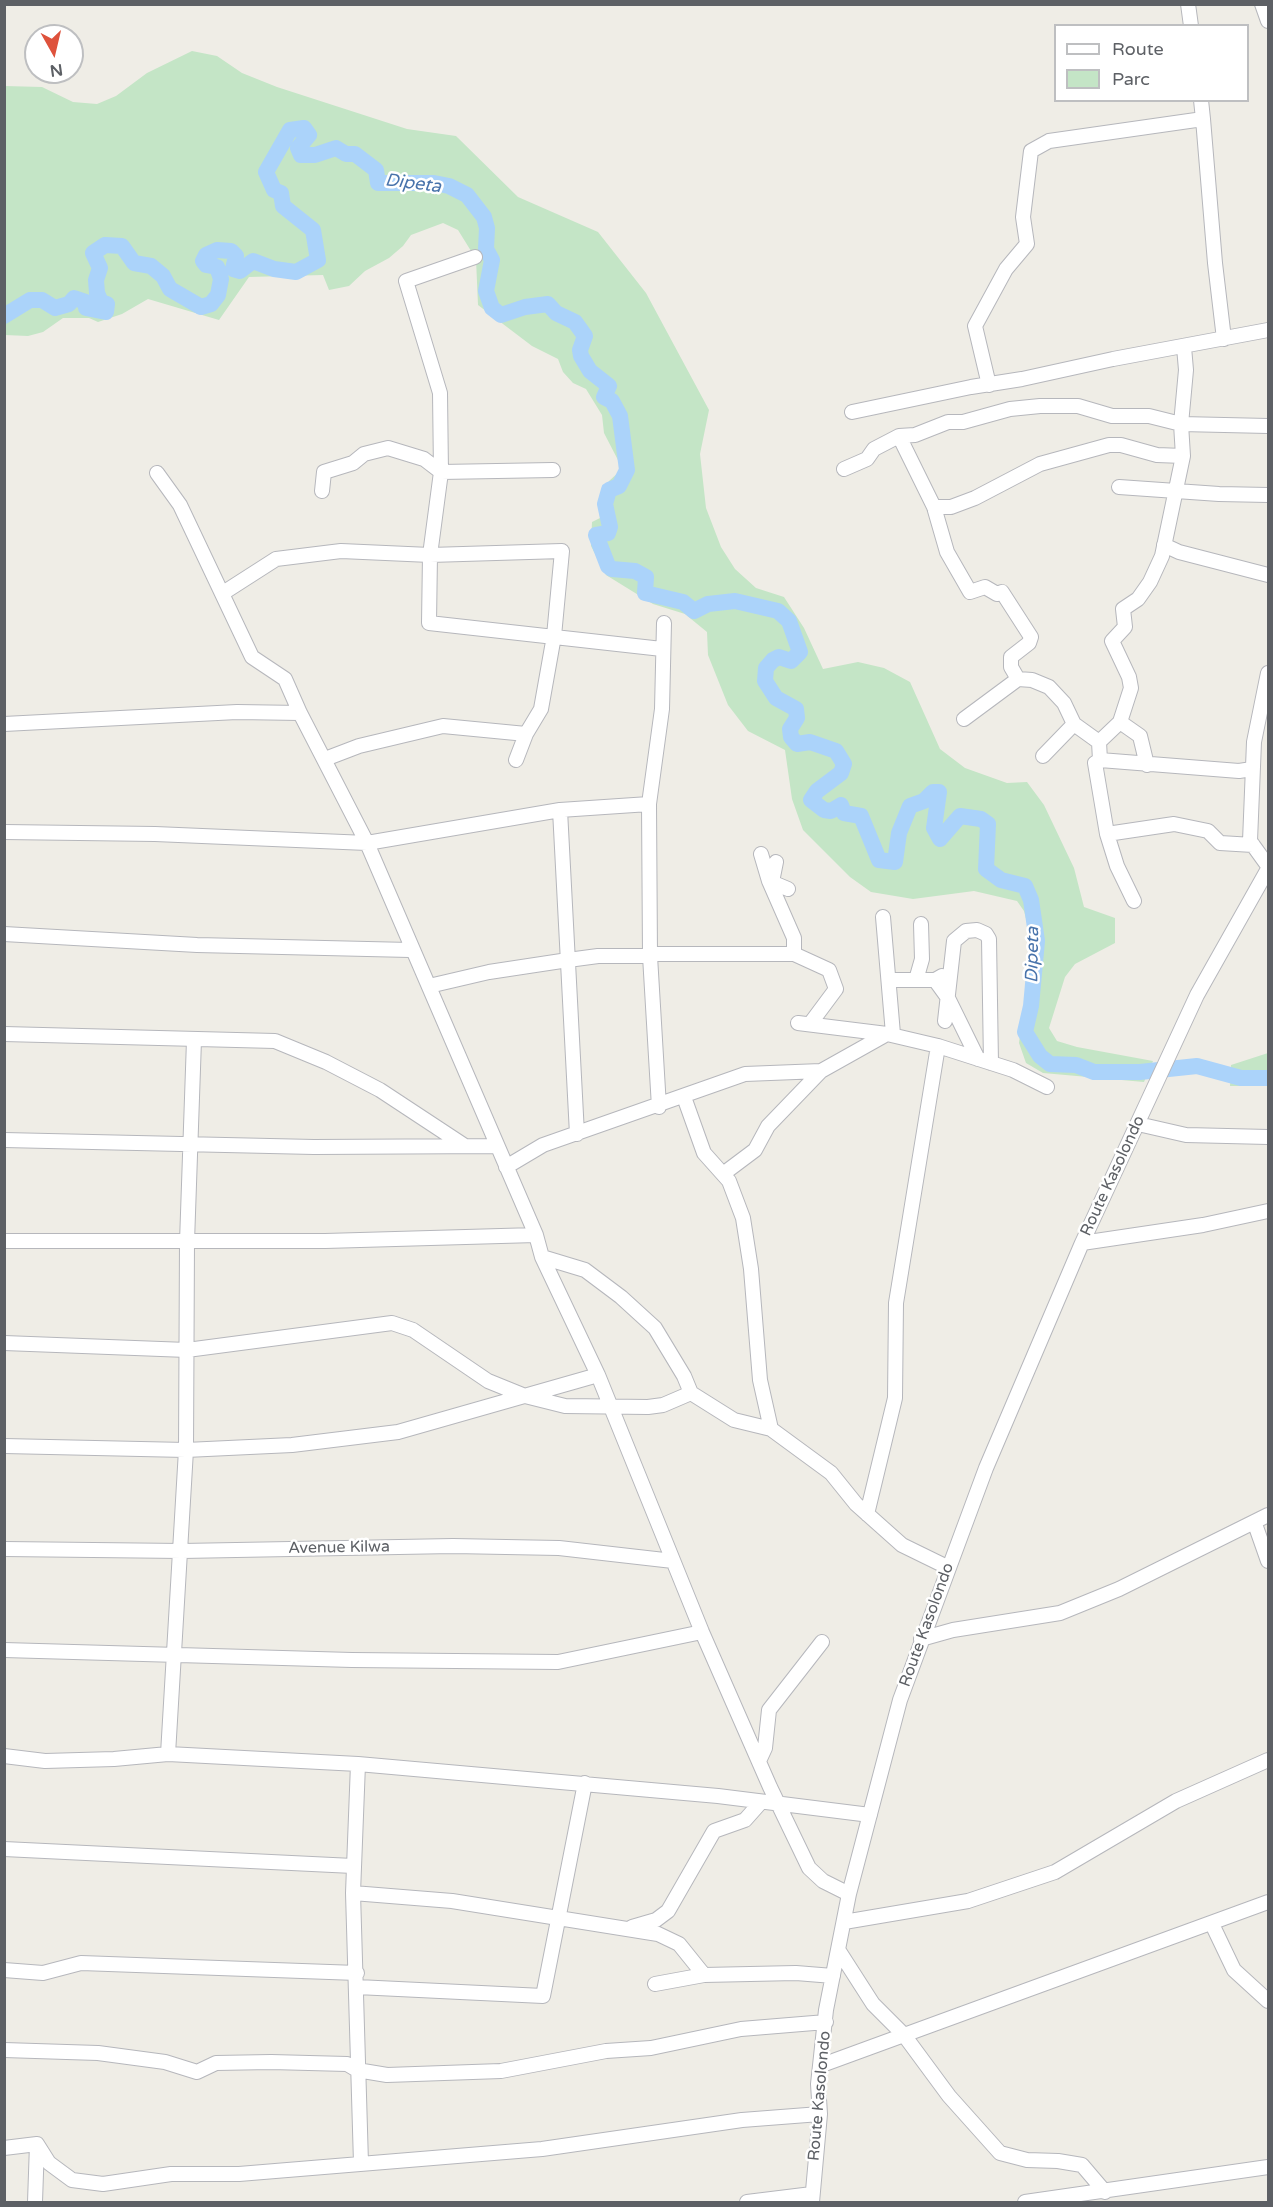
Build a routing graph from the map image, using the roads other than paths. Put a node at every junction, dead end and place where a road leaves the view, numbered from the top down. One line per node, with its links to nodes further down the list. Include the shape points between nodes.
1 (1188, 4): 4 (street)
2 (1262, 4): 3 (street)
3 (1269, 21)
4 (1191, 24)
5 (1200, 102): 6 (street)
6 (1203, 119): 9 (street); 11 (street, via 1049,141 1031,151 1023,217 1028,244 1006,269 975,326)
7 (475, 257): 19 (street, via 406,281 440,393)
8 (1269, 330): 9 (street)
9 (1224, 339): 10 (street)
10 (1184, 347): 11 (street); 13 (street, via 1186,370)
11 (988, 385): 12 (street)
12 (852, 412)
13 (1180, 424): 14 (street); 15 (street, via 1149,416 1112,416 1078,406 1040,406 948,422 915,435); 16 (street)
14 (1269, 426)
15 (899, 436): 17 (street, via 874,449 867,459); 25 (street)
16 (1183, 456): 22 (street); 25 (street, via 1157,455 1121,445 1101,447 1040,464 1006,484 951,507)
17 (844, 469)
18 (553, 470): 19 (street)
19 (441, 472): 23 (street, via 424,459 388,448 324,472); 27 (street)
20 (157, 473): 29 (street, via 180,505)
21 (1119, 487): 22 (street)
22 (1175, 490): 24 (street); 26 (street)
23 (322, 491)
24 (1269, 495)
25 (934, 507): 34 (street, via 947,552 970,592 985,587 997,594 1002,592 1031,637 1011,657)
26 (1164, 545): 28 (street); 37 (street, via 1150,582 1138,599 1123,609 1125,627 1112,641 1131,688)
27 (430, 555): 29 (street, via 341,550 276,559); 31 (street, via 429,623); 31 (street, via 562,551)
28 (1269, 575)
29 (223, 593): 35 (street, via 252,657 285,679)
30 (664, 623): 32 (street)
31 (554, 636): 32 (street); 40 (street, via 541,709)
32 (662, 649): 48 (street, via 662,709)
33 (1269, 673): 47 (street)
34 (1018, 680): 36 (street); 39 (street, via 1032,680 1048,687 1064,703)
35 (300, 713): 38 (street, via 237,712); 43 (street)
36 (964, 719)
37 (1120, 722): 41 (street); 46 (street, via 1140,736)
38 (4, 724)
39 (1074, 724): 41 (street); 42 (street)
40 (526, 734): 43 (street, via 443,726 359,746); 44 (street)
41 (1100, 742): 45 (street)
42 (1043, 756)
43 (325, 759): 52 (street)
44 (516, 760)
45 (1100, 760): 46 (street); 51 (street, via 1095,763)
46 (1147, 765): 47 (street)
47 (1252, 769): 53 (street)
48 (649, 804): 49 (street); 65 (street)
49 (560, 810): 52 (street); 66 (street)
50 (4, 832): 52 (street)
51 (1107, 834): 53 (street, via 1174,824 1208,831 1220,843); 59 (street)
52 (367, 843): 63 (street)
53 (1253, 845): 56 (street)
54 (761, 854): 57 (street)
55 (776, 862): 57 (street)
56 (1269, 868): 83 (street, Route Kasolondo, via 1197,995)
57 (771, 882): 58 (street); 64 (street, via 794,938)
58 (788, 889)
59 (1134, 901)
60 (884, 917): 68 (street)
61 (921, 924): 69 (street, via 922,959)
62 (4, 934): 63 (street, via 197,945)
63 (410, 950): 71 (street)
64 (794, 954): 65 (street); 75 (street, via 829,970 835,980 836,989 804,1024)
65 (650, 955): 66 (street); 82 (street)
66 (568, 960): 71 (street); 84 (street)
67 (951, 971): 70 (street); 72 (street); 78 (street, via 954,941 966,931 986,933 989,939)
68 (889, 980): 69 (street); 75 (street)
69 (916, 980): 70 (street)
70 (935, 980): 72 (street)
71 (429, 986): 89 (street)
72 (948, 998): 73 (street); 78 (street)
73 (945, 1021)
74 (4, 1034): 76 (street)
75 (890, 1034): 77 (street); 79 (street)
76 (194, 1040): 87 (street); 88 (street, via 275,1041 380,1090)
77 (938, 1046): 78 (street); 107 (street, via 896,1303 895,1398)
78 (985, 1061): 80 (street)
79 (821, 1071): 81 (street, via 746,1074); 91 (street, via 768,1126 755,1150)
80 (1047, 1087)
81 (684, 1097): 82 (street); 91 (street, via 704,1153)
82 (659, 1107): 84 (street)
83 (1138, 1124): 85 (street, via 1186,1136); 96 (street, Route Kasolondo)
84 (577, 1134): 90 (street, via 543,1145)
85 (1269, 1137)
86 (4, 1140): 87 (street)
87 (190, 1145): 88 (street); 95 (street)
88 (465, 1146): 89 (street)
89 (496, 1146): 90 (street)
90 (506, 1167): 93 (street)
91 (723, 1174): 104 (street, via 743,1218 760,1380)
92 (1269, 1211): 96 (street)
93 (536, 1235): 95 (street); 97 (street)
94 (4, 1241): 95 (street)
95 (187, 1242): 99 (street)
96 (1082, 1243): 114 (street, Route Kasolondo)
97 (542, 1257): 100 (street); 101 (street, via 585,1270 638,1312 655,1328)
98 (4, 1343): 99 (street)
99 (187, 1350): 102 (street, via 392,1323 413,1330 488,1382); 106 (street)
100 (598, 1375): 102 (street); 103 (street)
101 (691, 1393): 103 (street, via 663,1405); 104 (street, via 734,1420)
102 (525, 1396): 103 (street, via 565,1406); 106 (street, via 398,1432 292,1446)
103 (611, 1407): 112 (street)
104 (771, 1429): 107 (street, via 831,1473)
105 (4, 1446): 106 (street)
106 (186, 1450): 111 (street)
107 (867, 1514): 114 (street, via 902,1545)
108 (1269, 1515): 109 (street)
109 (1255, 1524): 113 (street); 116 (street, via 1060,1613 953,1629)
110 (4, 1549): 111 (street, Avenue Kilwa)
111 (182, 1551): 112 (street, Avenue Kilwa, via 463,1546 559,1548); 119 (street)
112 (673, 1561): 115 (street)
113 (1269, 1561)
114 (947, 1567): 116 (street, Route Kasolondo)
115 (702, 1632): 119 (street, via 558,1662); 123 (street)
116 (921, 1640): 128 (street, Route Kasolondo, via 900,1700)
117 (822, 1642): 123 (street, via 769,1710 765,1748)
118 (4, 1650): 119 (street)
119 (173, 1653): 120 (street)
120 (168, 1754): 121 (street, via 45,1761); 124 (street)
121 (4, 1756)
122 (1269, 1760): 135 (street, via 1176,1801 1055,1872 968,1901)
123 (759, 1761): 127 (street)
124 (358, 1764): 125 (street); 130 (street)
125 (585, 1783): 126 (street); 134 (street)
126 (761, 1802): 127 (street); 137 (street, via 745,1820 714,1831 668,1911 656,1920)
127 (780, 1806): 128 (street); 132 (street, via 809,1868 823,1881)
128 (870, 1815): 132 (street, Route Kasolondo)
129 (4, 1849): 130 (street)
130 (353, 1866): 131 (street)
131 (353, 1893): 134 (street, via 452,1901); 142 (street)
132 (849, 1894): 135 (street, Route Kasolondo)
133 (1269, 1902): 136 (street)
134 (560, 1919): 137 (street); 142 (street, via 543,1996)
135 (844, 1922): 138 (street, Route Kasolondo)
136 (1212, 1924): 144 (street, via 1234,1970); 146 (street)
137 (628, 1928): 140 (street, via 679,1944)
138 (839, 1951): 141 (street, Route Kasolondo); 146 (street, via 873,2004)
139 (4, 1970): 142 (street, via 43,1973 81,1963)
140 (704, 1976): 141 (street); 143 (street)
141 (833, 1976): 145 (street, Route Kasolondo)
142 (357, 1980): 149 (street)
143 (655, 1984)
144 (1269, 2001)
145 (826, 2022): 148 (street, Route Kasolondo); 149 (street, via 741,2029 651,2048 606,2051 501,2071 387,2074)
146 (904, 2035): 148 (street); 155 (street, via 949,2096 1000,2153 1026,2160 1082,2165)
147 (4, 2050): 149 (street, via 98,2053 165,2062 197,2072 216,2063 271,2062 347,2064)
148 (822, 2065): 150 (street, Route Kasolondo, via 818,2084)
149 (357, 2070): 153 (street)
150 (820, 2114): 153 (street, via 742,2120 542,2149); 156 (street, Route Kasolondo)
151 (37, 2144): 152 (street); 153 (street, via 50,2163 72,2180 103,2184 171,2174 238,2174); 157 (street)
152 (4, 2148)
153 (361, 2163)
154 (1269, 2167): 155 (street)
155 (1106, 2192): 159 (street)
156 (812, 2198): 158 (street)
157 (35, 2202)
158 (747, 2202)
159 (1024, 2202)

